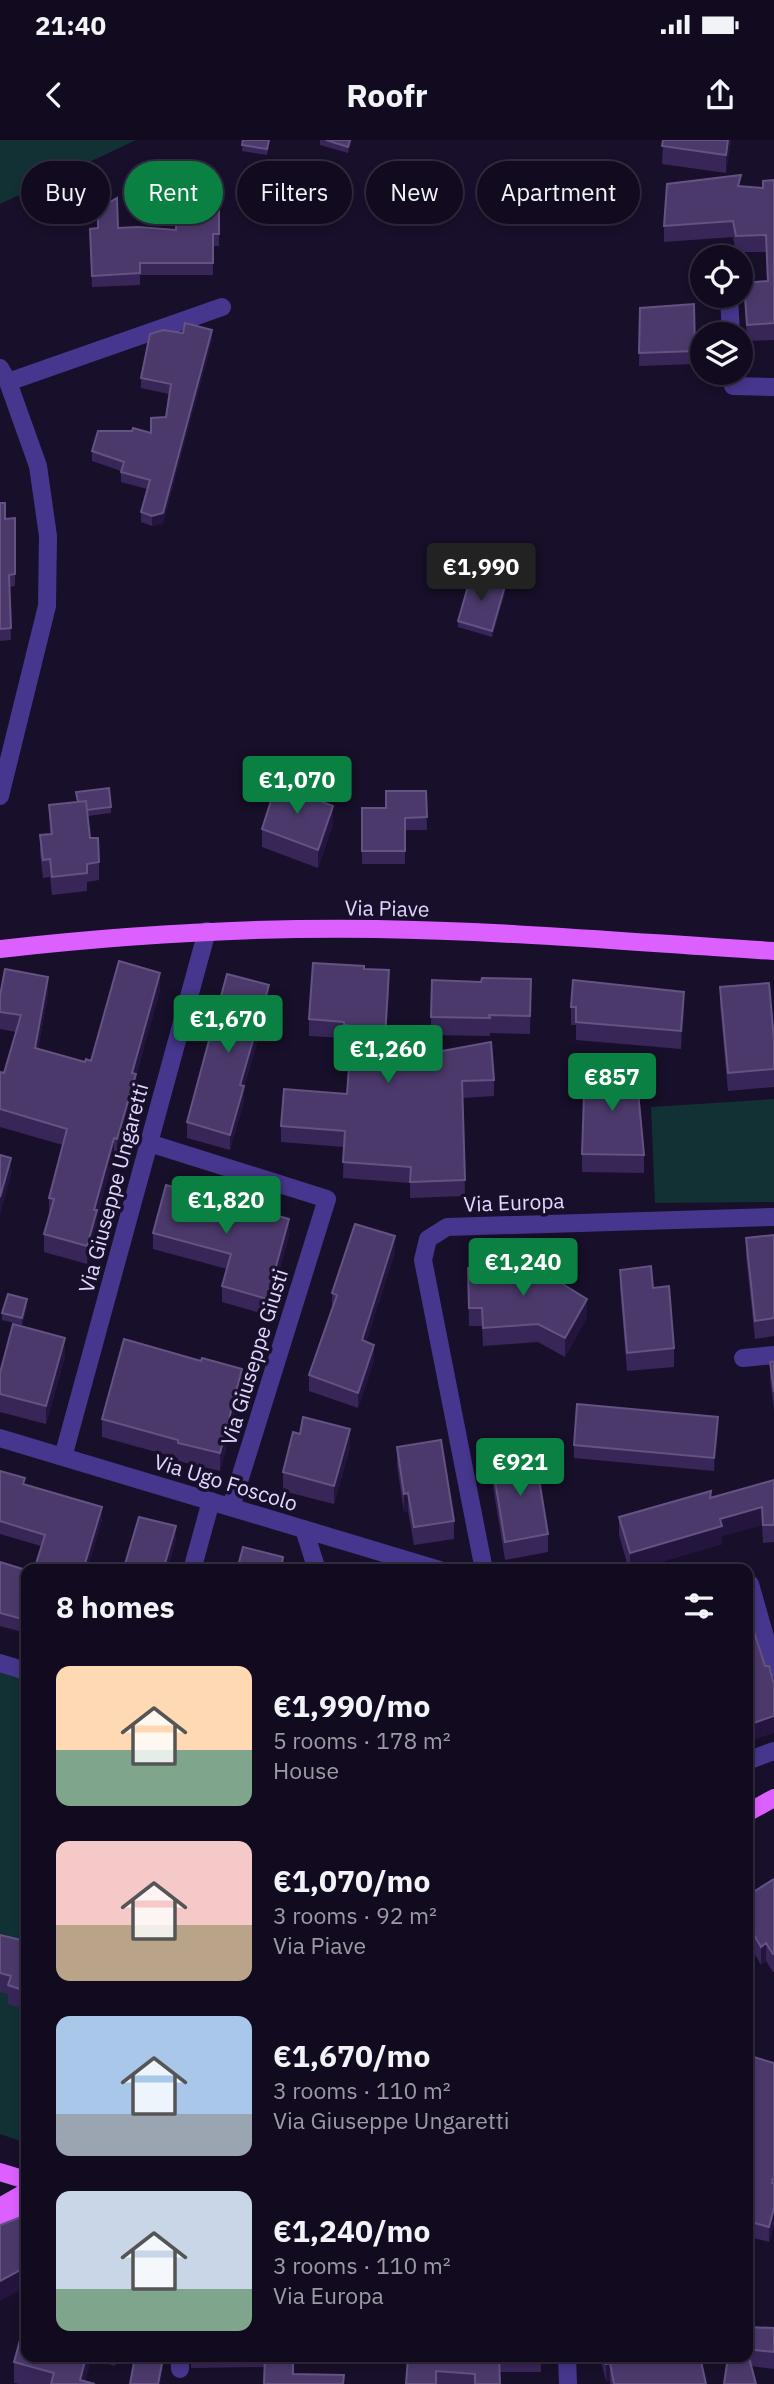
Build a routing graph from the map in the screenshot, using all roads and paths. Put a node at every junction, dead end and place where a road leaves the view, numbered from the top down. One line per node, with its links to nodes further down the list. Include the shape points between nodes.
1 (222, 307): 2 (street)
2 (4, 375): 5 (street, via 38,466 48,536 47,606)
3 (733, 385): 4 (street)
4 (774, 387)
5 (0, 796)
6 (207, 931): 7 (main road, Via Piave); 8 (main road, Via Piave, via 377,929); 9 (street, Via Giuseppe Ungaretti)
7 (0, 949)
8 (774, 951)
9 (149, 1143): 14 (street, Via Giuseppe Ungaretti); 16 (street, Via Giuseppe Giusti, via 327,1199)
10 (774, 1217): 21 (street, Via Europa, via 447,1227 428,1239 422,1260)
11 (774, 1355): 12 (street)
12 (743, 1358)
13 (0, 1438): 14 (street, Via Ugo Foscolo)
14 (63, 1457): 15 (street, Via Ugo Foscolo)
15 (211, 1501): 16 (street, Via Ugo Foscolo); 18 (street)
16 (230, 1507): 17 (street, Via Ugo Foscolo)
17 (304, 1529): 19 (street); 20 (street, Via Ugo Foscolo)
18 (194, 1564)
19 (315, 1564)
20 (420, 1564)
21 (483, 1564)
22 (753, 1594): 24 (street)
23 (0, 1663): 25 (street)
24 (774, 1668)
25 (21, 1669)
26 (774, 1751): 27 (street)
27 (753, 1759)
28 (774, 1798): 29 (main road)
29 (753, 1809)
30 (0, 2172): 31 (main road)
31 (21, 2178)
32 (21, 2195): 33 (main road)
33 (0, 2207)
34 (21, 2211): 35 (main road)
35 (0, 2220)
36 (567, 2362): 37 (street)
37 (568, 2384)

